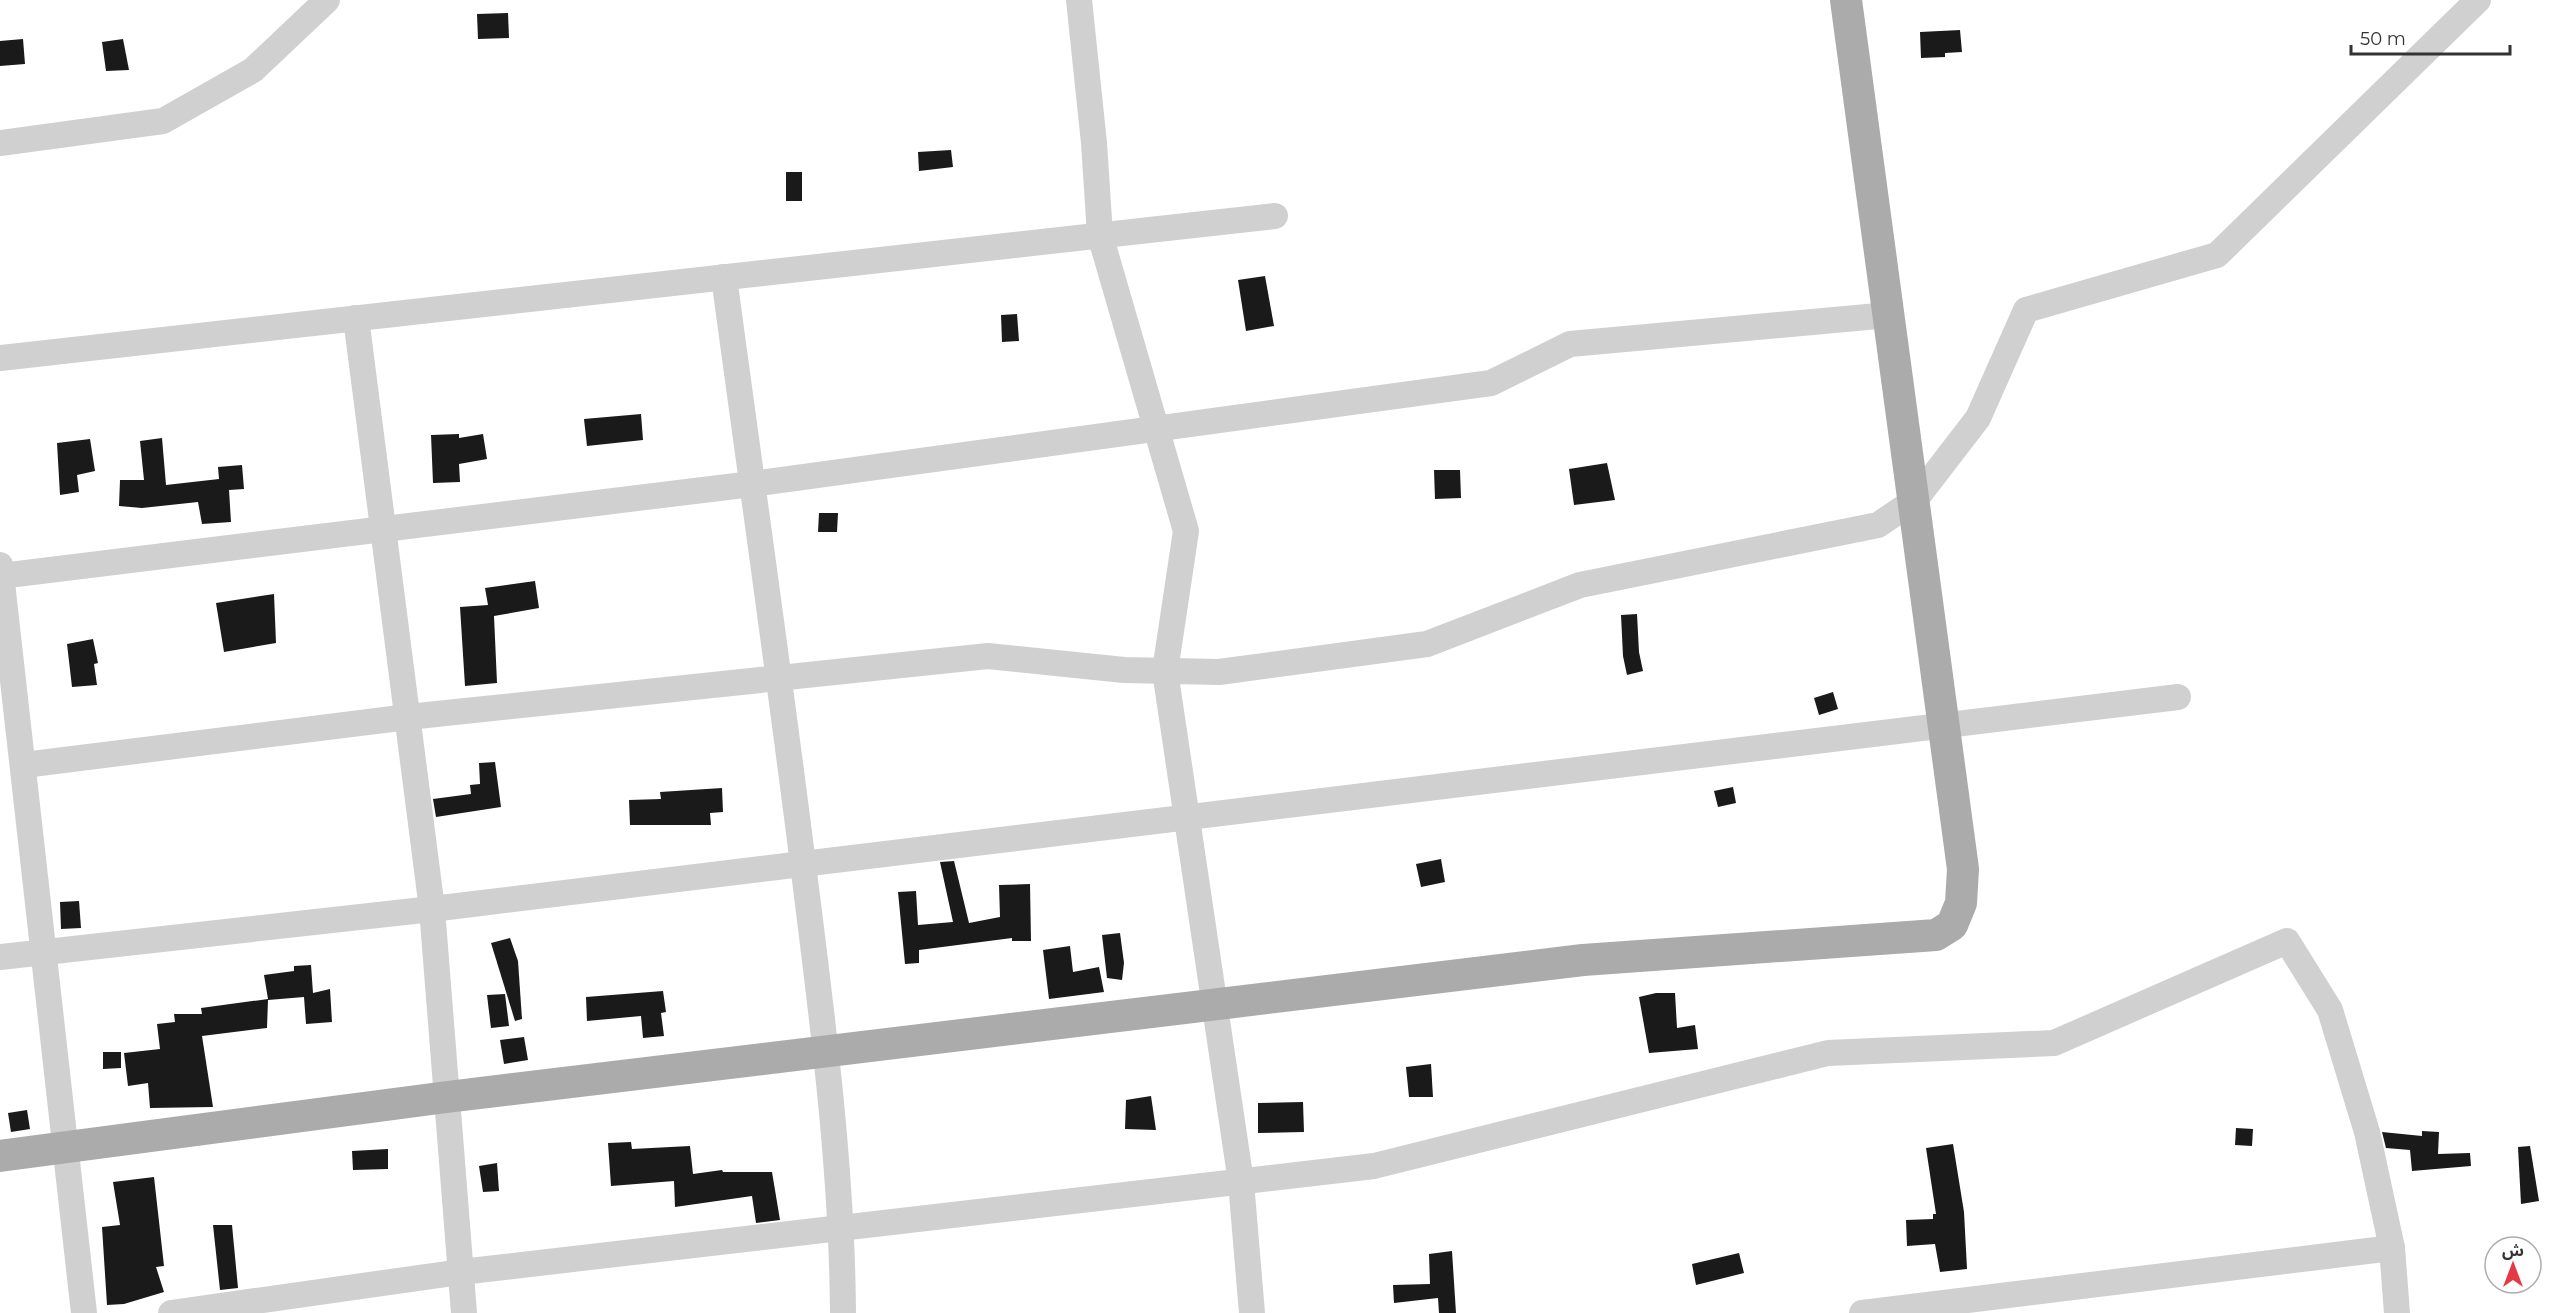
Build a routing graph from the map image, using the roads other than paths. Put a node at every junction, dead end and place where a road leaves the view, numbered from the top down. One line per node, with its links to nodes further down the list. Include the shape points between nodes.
1 (327, 0): 5 (street, via 253,70 163,121)
2 (1079, 0): 7 (street)
3 (1846, 0): 9 (main road)
4 (2478, 0): 14 (street, via 2217,255 2026,310 1978,418)
5 (0, 143)
6 (1275, 216): 7 (street)
7 (1100, 235): 8 (street); 12 (street)
8 (724, 277): 10 (street); 13 (street)
9 (1889, 315): 12 (street, via 1570,344 1491,383); 14 (main road)
10 (356, 318): 11 (street); 15 (street)
11 (0, 358)
12 (1157, 429): 13 (street); 17 (street, via 1186,531)
13 (752, 484): 15 (street); 18 (street)
14 (1915, 500): 17 (street, via 1878,525 1580,585 1427,644 1220,672); 21 (main road)
15 (384, 530): 16 (street); 20 (street)
16 (0, 572): 22 (street)
17 (1165, 671): 18 (street, via 988,656); 23 (street)
18 (779, 678): 20 (street); 24 (street)
19 (2178, 697): 21 (street)
20 (408, 717): 22 (street); 25 (street)
21 (1944, 725): 23 (street); 28 (main road, via 1963,869 1961,903 1952,925 1936,935 1582,960)
22 (24, 765): 26 (street)
23 (1187, 817): 24 (street); 28 (street)
24 (803, 864): 25 (street); 29 (street)
25 (432, 909): 26 (street); 30 (street)
26 (44, 952): 27 (street); 31 (street)
27 (0, 957)
28 (1215, 1004): 29 (main road); 33 (street)
29 (826, 1051): 30 (main road); 34 (street)
30 (447, 1097): 31 (main road); 36 (street)
31 (67, 1147): 32 (main road); 37 (street)
32 (0, 1156)
33 (1241, 1182): 34 (street); 35 (street, via 1374,1166 1828,1053 2054,1043 2287,941 2330,1010 2367,1132); 41 (street)
34 (842, 1228): 36 (street); 40 (street)
35 (2392, 1248): 42 (street); 43 (street)
36 (460, 1272): 38 (street); 39 (street)
37 (84, 1313)
38 (171, 1313)
39 (464, 1313)
40 (843, 1313)
41 (1252, 1313)
42 (1862, 1313)
43 (2397, 1313)

